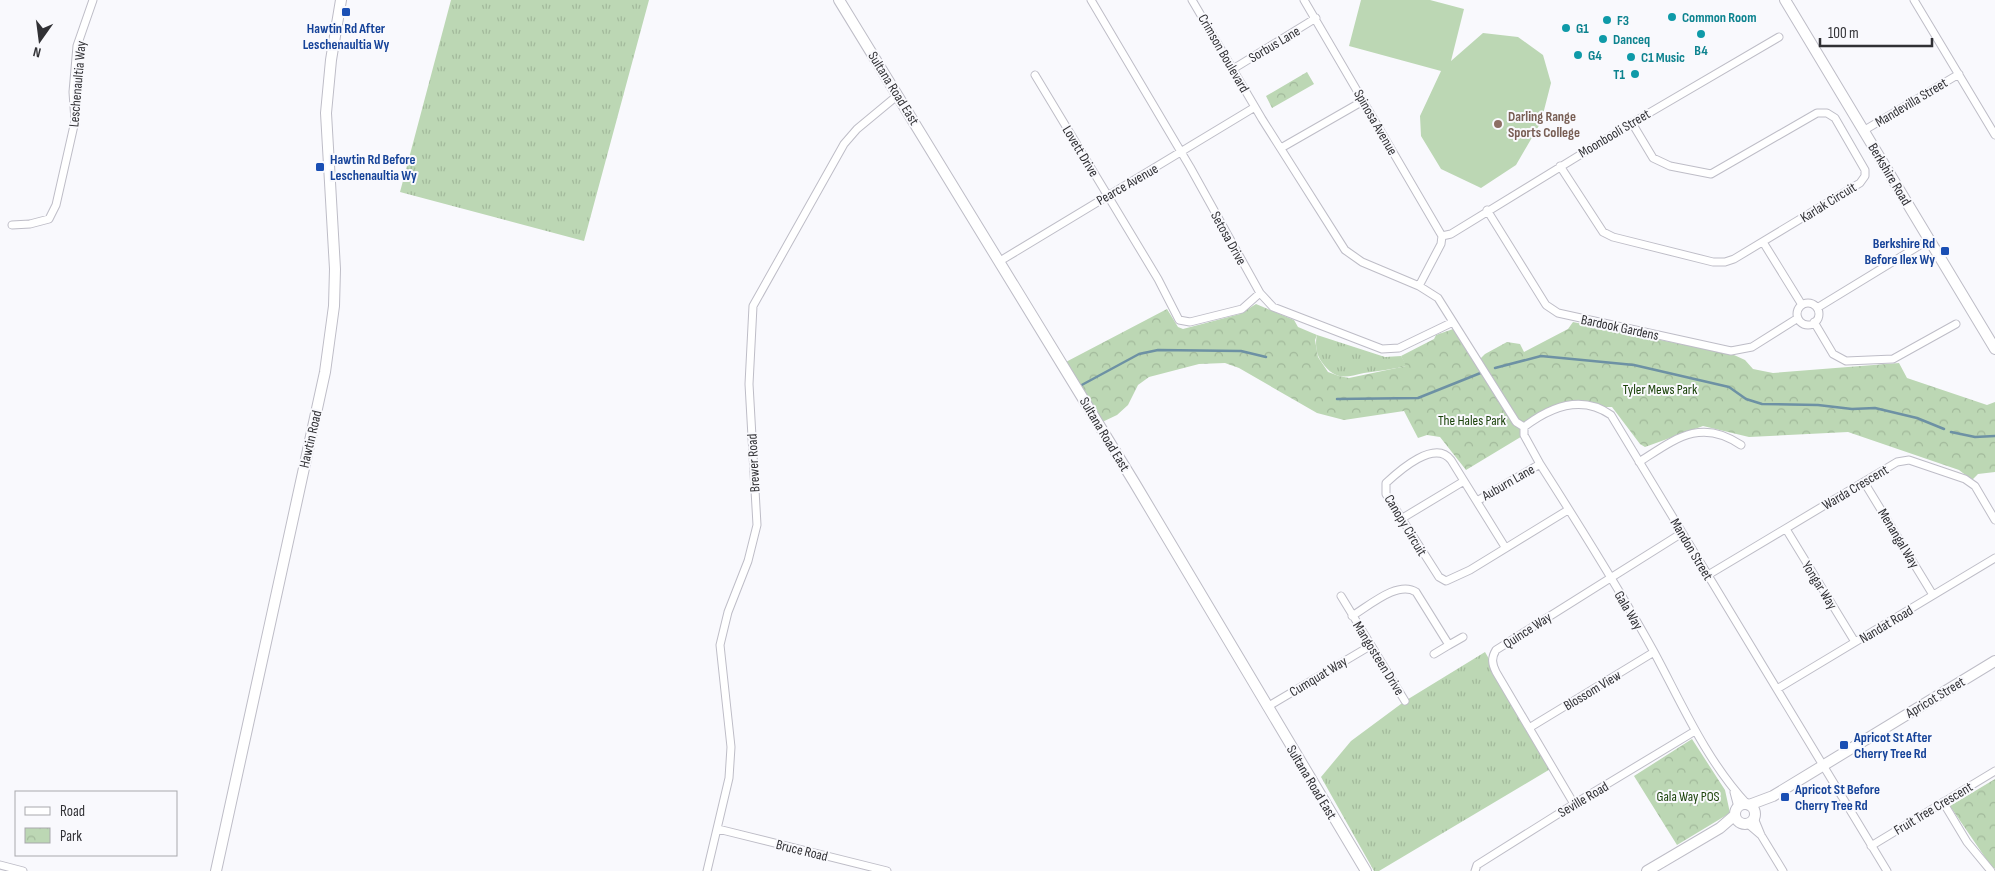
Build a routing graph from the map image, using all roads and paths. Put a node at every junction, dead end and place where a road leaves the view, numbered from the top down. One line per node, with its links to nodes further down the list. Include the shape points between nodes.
1 (93, 0): 25 (street, Leschenaultia Way, via 77,46 73,92 75,121 56,206 49,219)
2 (341, 0): 79 (street, Hawtin Road, via 326,113 335,269 334,306 325,372)
3 (839, 0): 14 (street, Sultana Road East)
4 (1090, 0): 21 (street, Setosa Drive)
5 (1192, 0): 11 (street, Crimson Boulevard)
6 (1304, 0): 9 (street, Spinosa Avenue)
7 (1785, 0): 18 (street, Berkshire Road)
8 (1914, 0): 12 (street)
9 (1316, 18): 11 (street, Sorbus Lane); 15 (street, Spinosa Avenue)
10 (1779, 37): 17 (street, Moonbooli Street)
11 (1233, 69): 16 (street, Crimson Boulevard)
12 (1959, 74): 18 (street, Mandevilla Street); 19 (street)
13 (1035, 76): 23 (street, Lovett Drive)
14 (898, 95): 29 (street, Sultana Road East); 75 (street, Brewer Road, via 844,144 753,306 748,384 756,525 748,561 728,612 720,645 731,747 729,778)
15 (1364, 101): 20 (street); 26 (street, Spinosa Avenue)
16 (1255, 107): 20 (street, Crimson Boulevard); 21 (street, Pearce Avenue)
17 (1632, 122): 22 (street, Moonbooli Street); 28 (street, Karlak Circuit, via 1653,158 1670,166 1711,174 1817,113 1827,113 1835,118 1865,170 1865,176 1860,183)
18 (1864, 130): 27 (street, Berkshire Road)
19 (1995, 135)
20 (1281, 148): 30 (street, Crimson Boulevard, via 1349,253)
21 (1181, 153): 23 (street, Pearce Avenue); 31 (street, Setosa Drive)
22 (1560, 166): 24 (street, Moonbooli Street); 28 (street, Karlak Circuit, via 1598,228 1613,237 1713,262 1729,261)
23 (1108, 195): 29 (street, Pearce Avenue); 31 (street, Lovett Drive, via 1182,323 1242,309)
24 (1487, 210): 26 (street, Moonbooli Street, via 1451,234); 34 (street, Bardook Gardens, via 1546,305 1564,315 1731,351 1752,347)
25 (12, 225)
26 (1442, 236): 30 (street)
27 (1930, 240): 33 (street); 38 (street, Berkshire Road)
28 (1763, 242): 32 (street)
29 (1000, 261): 67 (street, Sultana Road East)
30 (1419, 286): 35 (street, via 1438,298)
31 (1260, 293): 35 (street, Setosa Drive, via 1272,307 1382,349 1399,348)
32 (1802, 305): 33 (street, via 1812,304); 34 (street, via 1797,312)
33 (1817, 308): 36 (street, via 1818,318)
34 (1798, 318): 36 (street, via 1803,323)
35 (1453, 322): 39 (street, Gala Way, via 1516,422)
36 (1814, 322): 37 (street, via 1833,354 1846,361 1893,359)
37 (1956, 324)
38 (1995, 349)
39 (1524, 429): 41 (street, Mandon Street, via 1562,405 1601,407 1611,414); 42 (street, Gala Way)
40 (1740, 445): 41 (street, via 1731,438 1693,432 1681,435)
41 (1639, 462): 50 (street, Mandon Street)
42 (1540, 464): 45 (street, Auburn Lane); 46 (street, Gala Way)
43 (1464, 481): 45 (street, Canopy Circuit); 47 (street); 47 (street, Canopy Circuit, via 1445,453 1431,452 1421,458 1386,483 1386,494)
44 (1864, 482): 48 (street, Warda Crescent, via 1897,462 1909,460 1965,479 1975,486); 49 (street, Warda Crescent); 55 (street, Menangal Way)
45 (1477, 501): 51 (street, Canopy Circuit)
46 (1568, 510): 51 (street, Canopy Circuit); 54 (street, Gala Way)
47 (1401, 519): 51 (street, Canopy Circuit, via 1438,577 1446,581)
48 (1995, 520)
49 (1786, 528): 53 (street, Warda Crescent); 59 (street, Yongar Way)
50 (1682, 533): 53 (street, Mandon Street); 54 (street, Quince Way)
51 (1505, 547)
52 (1995, 558): 55 (street, Nandat Road)
53 (1708, 575): 65 (street, Mandon Street)
54 (1610, 577): 62 (street, Gala Way); 68 (street, Quince Way, via 1493,654 1496,672)
55 (1933, 595): 59 (street, Nandat Road)
56 (1341, 596): 57 (street, Mangosteen Drive)
57 (1352, 616): 60 (street, Mangosteen Drive, via 1394,591 1410,588 1416,592); 61 (street, Mangosteen Drive)
58 (1463, 637): 60 (street)
59 (1855, 642): 65 (street, Nandat Road)
60 (1449, 645): 63 (street)
61 (1370, 646): 66 (street, Mangosteen Drive); 67 (street, Cumquat Way)
62 (1654, 652): 68 (street, Blossom View); 69 (street, Gala Way)
63 (1434, 654)
64 (1995, 662): 70 (street, Apricot Street)
65 (1777, 689): 70 (street, Mandon Street)
66 (1405, 701)
67 (1267, 707): 82 (street, Sultana Road East)
68 (1529, 728): 73 (street, Quince Way)
69 (1696, 731): 73 (street, Seville Road); 74 (street, Gala Way)
70 (1823, 765): 74 (street, Apricot Street); 76 (street, Mandon Street)
71 (1995, 771): 72 (street, Fruit Tree Crescent)
72 (1943, 802): 76 (street, Fruit Tree Crescent); 87 (street, via 1967,842)
73 (1574, 804): 83 (street, Seville Road, via 1477,866)
74 (1746, 813): 84 (street, Apricot Street); 85 (street, Gala Way)
75 (718, 829): 80 (street, Brewer Road); 81 (street, Bruce Road)
76 (1871, 846): 86 (street, Mandon Street)
77 (0, 865): 78 (street)
78 (23, 871)
79 (216, 871)
80 (707, 871)
81 (887, 871)
82 (1366, 871)
83 (1475, 871)
84 (1647, 871)
85 (1783, 871)
86 (1886, 871)
87 (1991, 871)

